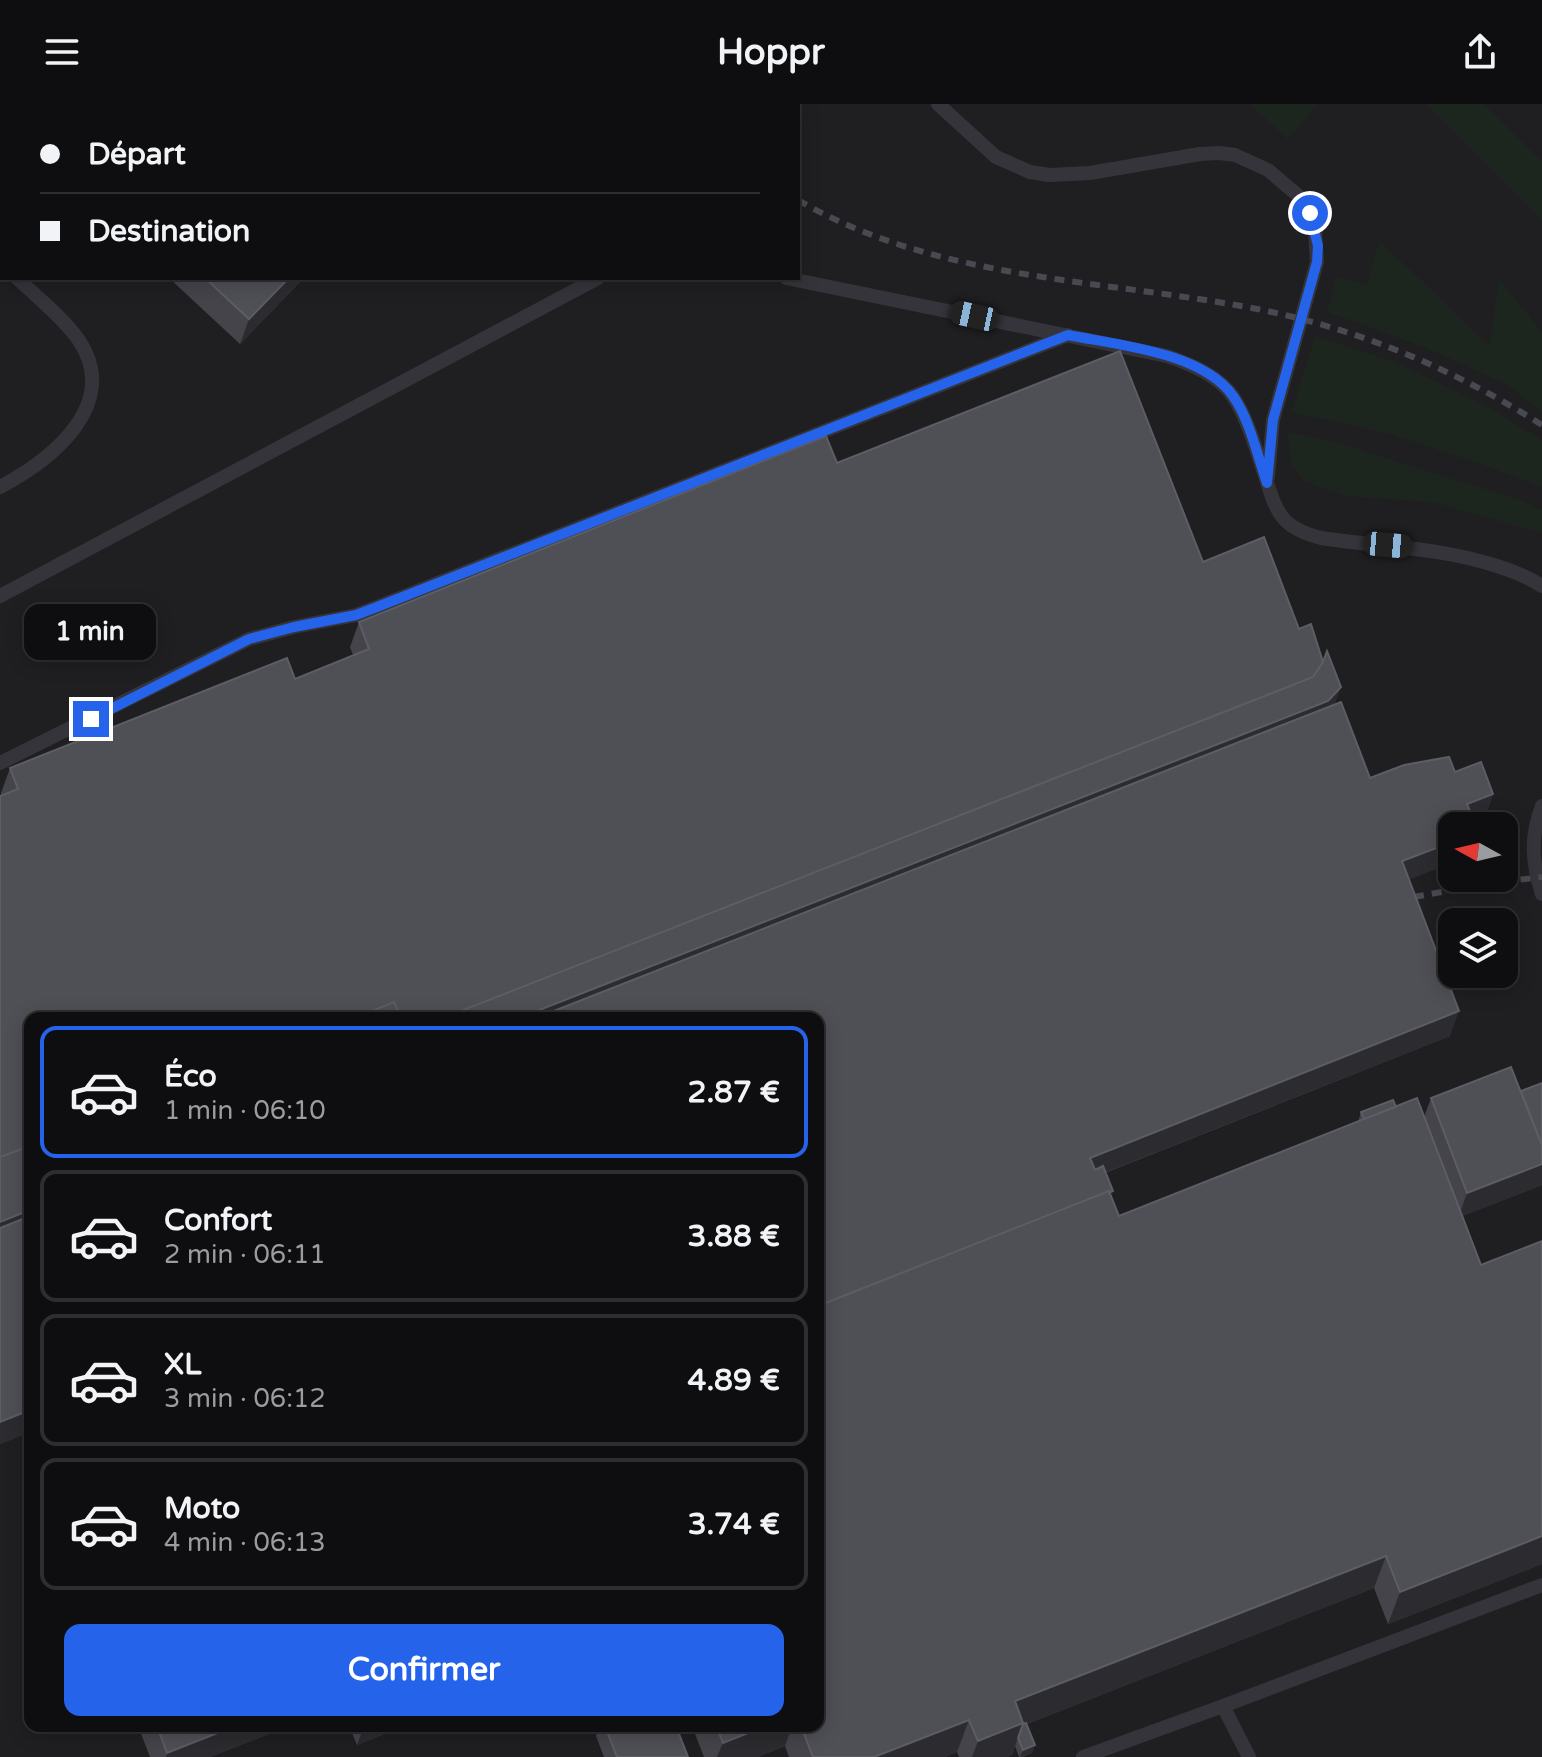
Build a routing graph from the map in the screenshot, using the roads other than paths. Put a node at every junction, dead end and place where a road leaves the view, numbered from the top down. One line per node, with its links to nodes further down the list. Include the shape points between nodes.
1 (938, 104): 6 (lane, via 996,157 1030,172 1090,173 1219,153 1268,170 1301,198 1315,230 1317,262 1273,420)
2 (19, 280): 7 (lane, via 78,340 90,368 91,387 70,436)
3 (594, 280): 9 (lane)
4 (796, 280): 5 (lane)
5 (1068, 335): 6 (lane, via 1167,356 1208,375 1233,396); 10 (lane, via 356,615 249,639)
6 (1267, 483): 8 (lane, via 1280,516 1307,534 1464,556)
7 (0, 487)
8 (1542, 586)
9 (0, 596)
10 (0, 763)
11 (1542, 806): 12 (lane, via 1533,858)
12 (1542, 894)
13 (1542, 1585): 14 (lane)
14 (1223, 1706): 15 (lane); 16 (lane)
15 (1083, 1757)
16 (1249, 1757)

